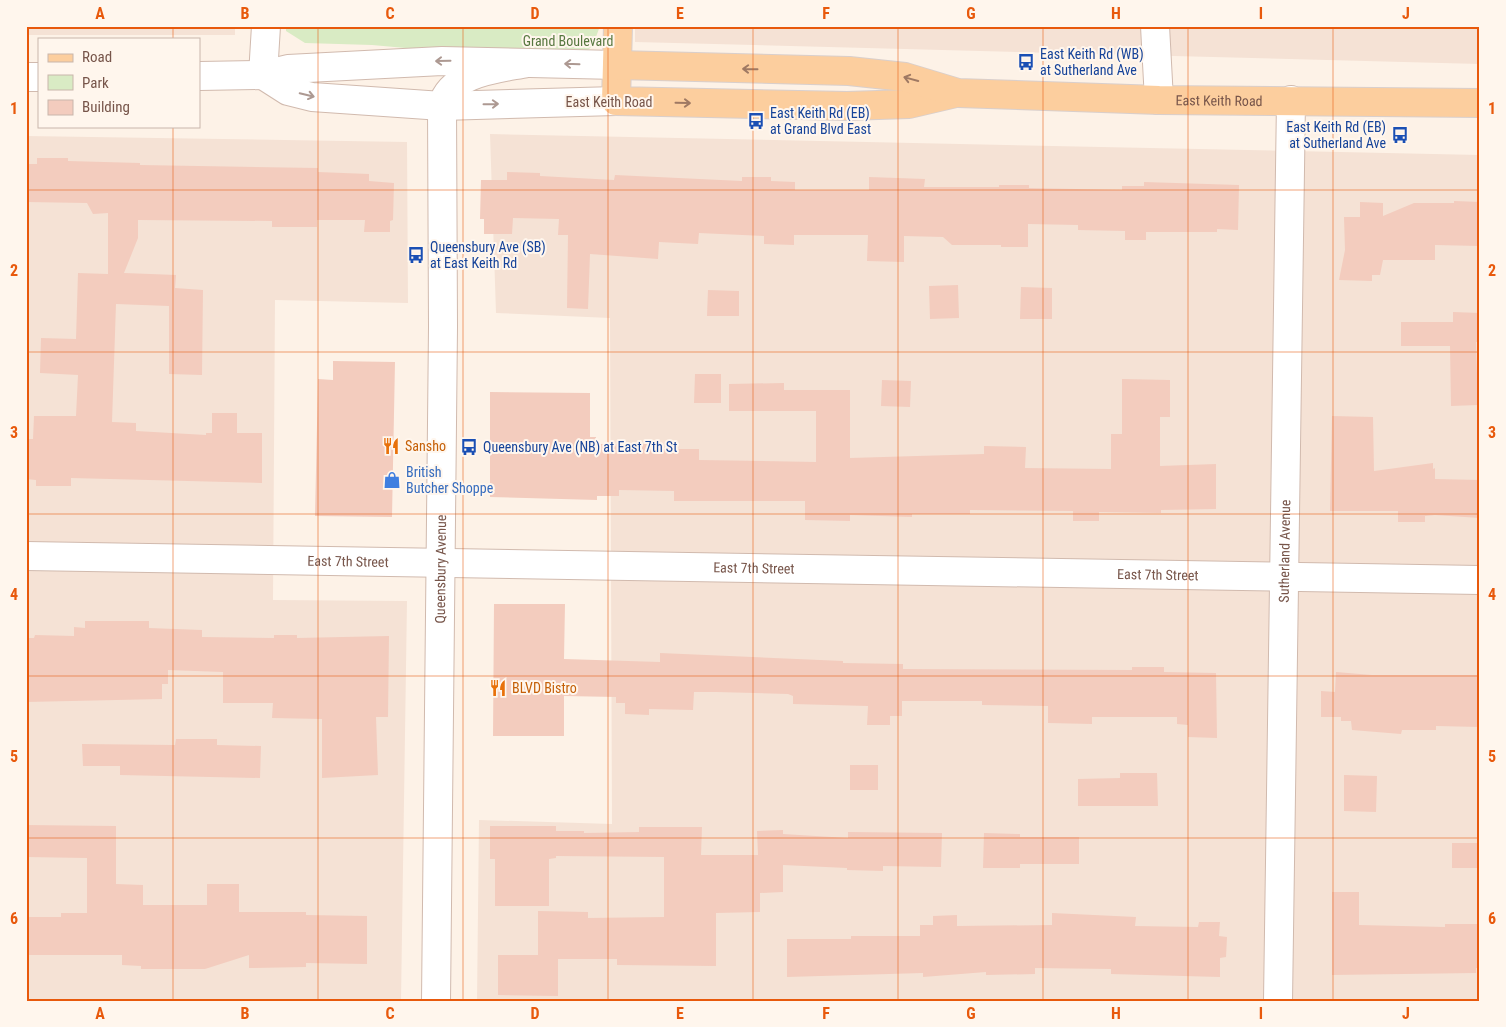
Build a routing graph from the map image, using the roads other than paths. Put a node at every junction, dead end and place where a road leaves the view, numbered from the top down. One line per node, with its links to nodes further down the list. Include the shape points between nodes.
1 (266, 26): 7 (street)
2 (618, 26): 6 (main road)
3 (1155, 26): 10 (street)
4 (527, 63): 5 (street, East Keith Road, one-way to 5, via 442,61); 6 (street, East Keith Road, one-way to 4); 14 (street, via 461,81 445,94)
5 (379, 64): 7 (street, East Keith Road, via 288,69); 14 (street, via 420,79 434,92)
6 (617, 65): 9 (main road, East Keith Road, one-way to 6, via 905,77 849,71); 12 (main road)
7 (264, 75): 8 (street, East Keith Road); 14 (street, East Keith Road, one-way to 14, via 288,91 312,97)
8 (200, 76)
9 (958, 93): 10 (main road, East Keith Road); 12 (main road, East Keith Road, one-way to 9, via 847,106 909,104)
10 (1159, 100): 11 (main road, East Keith Road)
11 (1291, 100): 13 (main road, East Keith Road); 17 (street, Sutherland Avenue)
12 (616, 101): 14 (street, East Keith Road, one-way to 12)
13 (1480, 103)
14 (442, 106): 16 (street, Queensbury Avenue)
15 (26, 556): 16 (street, East 7th Street)
16 (442, 562): 17 (street, East 7th Street); 19 (street, Queensbury Avenue)
17 (1283, 577): 18 (street, East 7th Street); 20 (street, Sutherland Avenue)
18 (1480, 580)
19 (436, 1001)
20 (1278, 1001)

